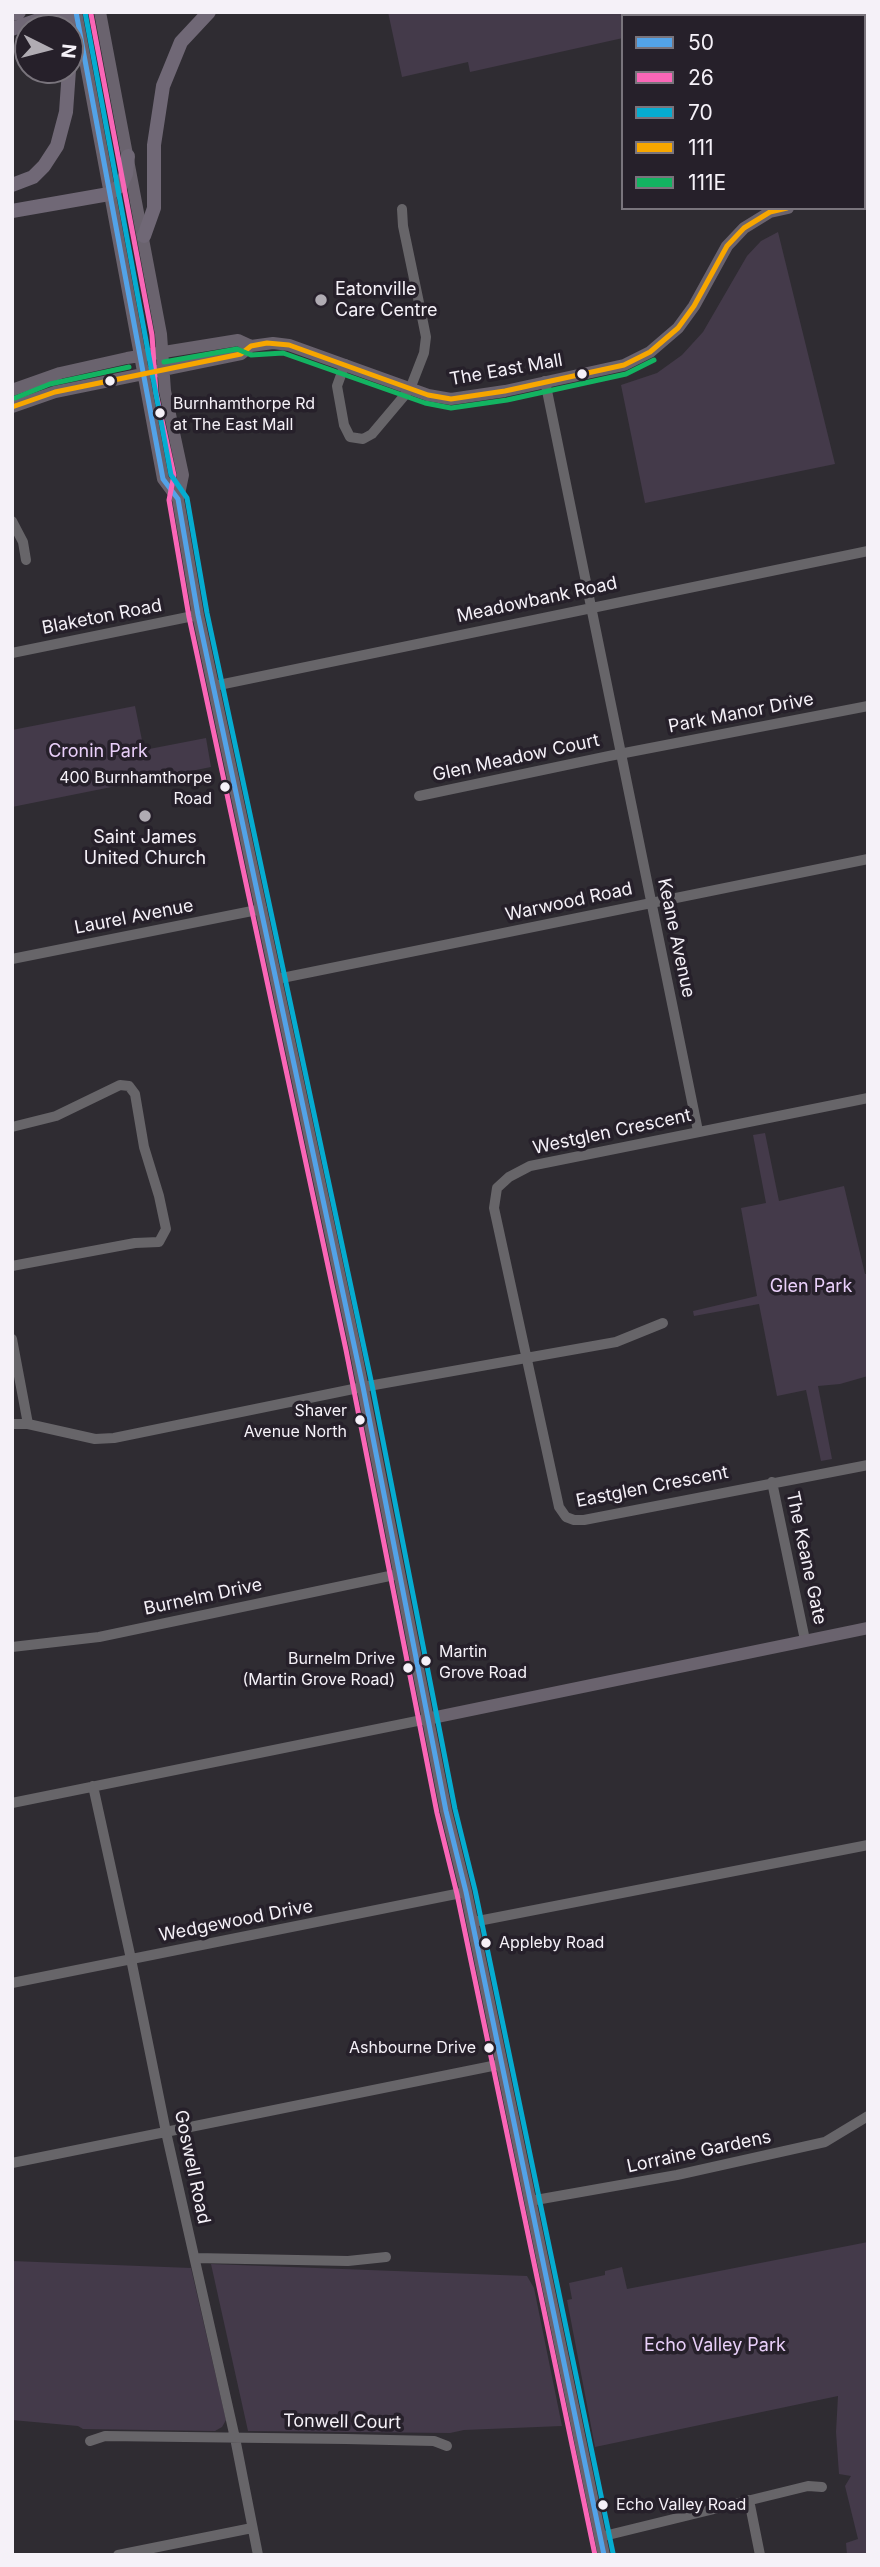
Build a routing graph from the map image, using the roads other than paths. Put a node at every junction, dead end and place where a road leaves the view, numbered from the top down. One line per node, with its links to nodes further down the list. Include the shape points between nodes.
1 (19, 12): 6 (highway)
2 (61, 12): 7 (highway)
3 (76, 12): 11 (main road)
4 (100, 12): 9 (main road)
5 (209, 12): 15 (highway, via 181,42 163,86 154,145 153,208)
6 (12, 13)
7 (12, 29)
8 (68, 84): 10 (highway, via 57,146 33,177)
9 (128, 156): 11 (highway, via 121,185); 15 (main road)
10 (12, 185)
11 (109, 194): 14 (highway); 18 (main road)
12 (402, 209): 23 (street, via 426,337)
13 (779, 210): 22 (main road, The East Mall, via 744,228 727,246 683,321 650,352 624,365)
14 (12, 211)
15 (144, 236): 17 (main road)
16 (251, 346): 17 (main road, The East Mall, via 237,340); 19 (main road, The East Mall, via 284,344); 20 (main road, The East Mall, via 241,354)
17 (163, 354): 18 (main road, The East Mall); 20 (main road)
18 (141, 356): 21 (main road); 24 (main road, The East Mall, via 60,373)
19 (345, 364): 23 (main road, The East Mall); 23 (street, via 337,391 346,430 355,439 372,434)
20 (164, 370): 21 (main road, The East Mall); 26 (main road, via 183,475)
21 (144, 375): 25 (main road, The East Mall, via 55,392); 26 (main road, via 163,479)
22 (545, 381): 23 (main road, The East Mall, via 451,399); 30 (street, Keane Avenue)
23 (410, 389)
24 (12, 390)
25 (12, 407)
26 (178, 499): 31 (main road)
27 (13, 524): 29 (street)
28 (868, 551): 30 (street, Meadowbank Road)
29 (26, 560)
30 (590, 607): 33 (street, Meadowbank Road); 35 (street, Keane Avenue)
31 (198, 615): 32 (street, Blaketon Road); 33 (main road)
32 (12, 653)
33 (214, 686): 39 (main road)
34 (868, 706): 35 (street, Park Manor Drive)
35 (620, 754): 36 (street, Glen Meadow Court); 38 (street, Keane Avenue)
36 (419, 796)
37 (868, 859): 38 (street, Warwood Road)
38 (651, 903): 41 (street, Warwood Road); 44 (street, Keane Avenue)
39 (262, 909): 40 (street, Laurel Avenue); 41 (main road)
40 (12, 960)
41 (277, 979): 49 (main road)
42 (868, 1098): 44 (street, Westglen Crescent)
43 (12, 1127): 45 (street, via 56,1116 120,1085 129,1086 135,1094 166,1229 159,1242)
44 (698, 1131): 48 (street, Westglen Crescent, via 530,1166 497,1188 494,1208)
45 (12, 1266)
46 (663, 1323): 48 (street, via 616,1342)
47 (12, 1339): 51 (street)
48 (525, 1357): 49 (street); 53 (street, Eastglen Crescent, via 559,1507 568,1519 584,1520)
49 (363, 1387): 51 (street, via 114,1438 95,1439); 54 (main road)
50 (12, 1424): 51 (street)
51 (28, 1424)
52 (868, 1465): 53 (street, Eastglen Crescent)
53 (772, 1482): 56 (street, The Keane Gate)
54 (399, 1574): 57 (street, Burnelm Drive, via 99,1637); 58 (main road)
55 (868, 1628): 56 (main road)
56 (805, 1640): 58 (main road)
57 (12, 1647)
58 (427, 1719): 59 (street); 62 (main road)
59 (93, 1786): 60 (street); 64 (street, Goswell Road)
60 (12, 1803)
61 (868, 1845): 63 (street)
62 (466, 1892): 63 (main road); 64 (street, Wedgewood Drive)
63 (472, 1922): 66 (main road)
64 (131, 1959): 65 (street, Wedgewood Drive); 68 (street, Goswell Road)
65 (12, 1983)
66 (502, 2064): 68 (street); 70 (main road)
67 (868, 2116): 70 (street, Lorraine Gardens, via 825,2142)
68 (166, 2132): 69 (street); 72 (street, Goswell Road)
69 (12, 2163)
70 (530, 2201): 79 (main road)
71 (386, 2257): 72 (street, via 348,2261)
72 (195, 2258): 73 (street, Goswell Road)
73 (235, 2438): 74 (street, Tonwell Court, via 105,2436); 75 (street, Tonwell Court, via 434,2441); 78 (street, Goswell Road)
74 (90, 2441)
75 (447, 2445)
76 (822, 2487): 77 (street)
77 (749, 2500): 79 (street); 83 (street)
78 (252, 2528): 80 (street); 81 (street, Goswell Road)
79 (600, 2537): 82 (main road)
80 (118, 2555)
81 (258, 2555)
82 (604, 2555)
83 (760, 2555)

